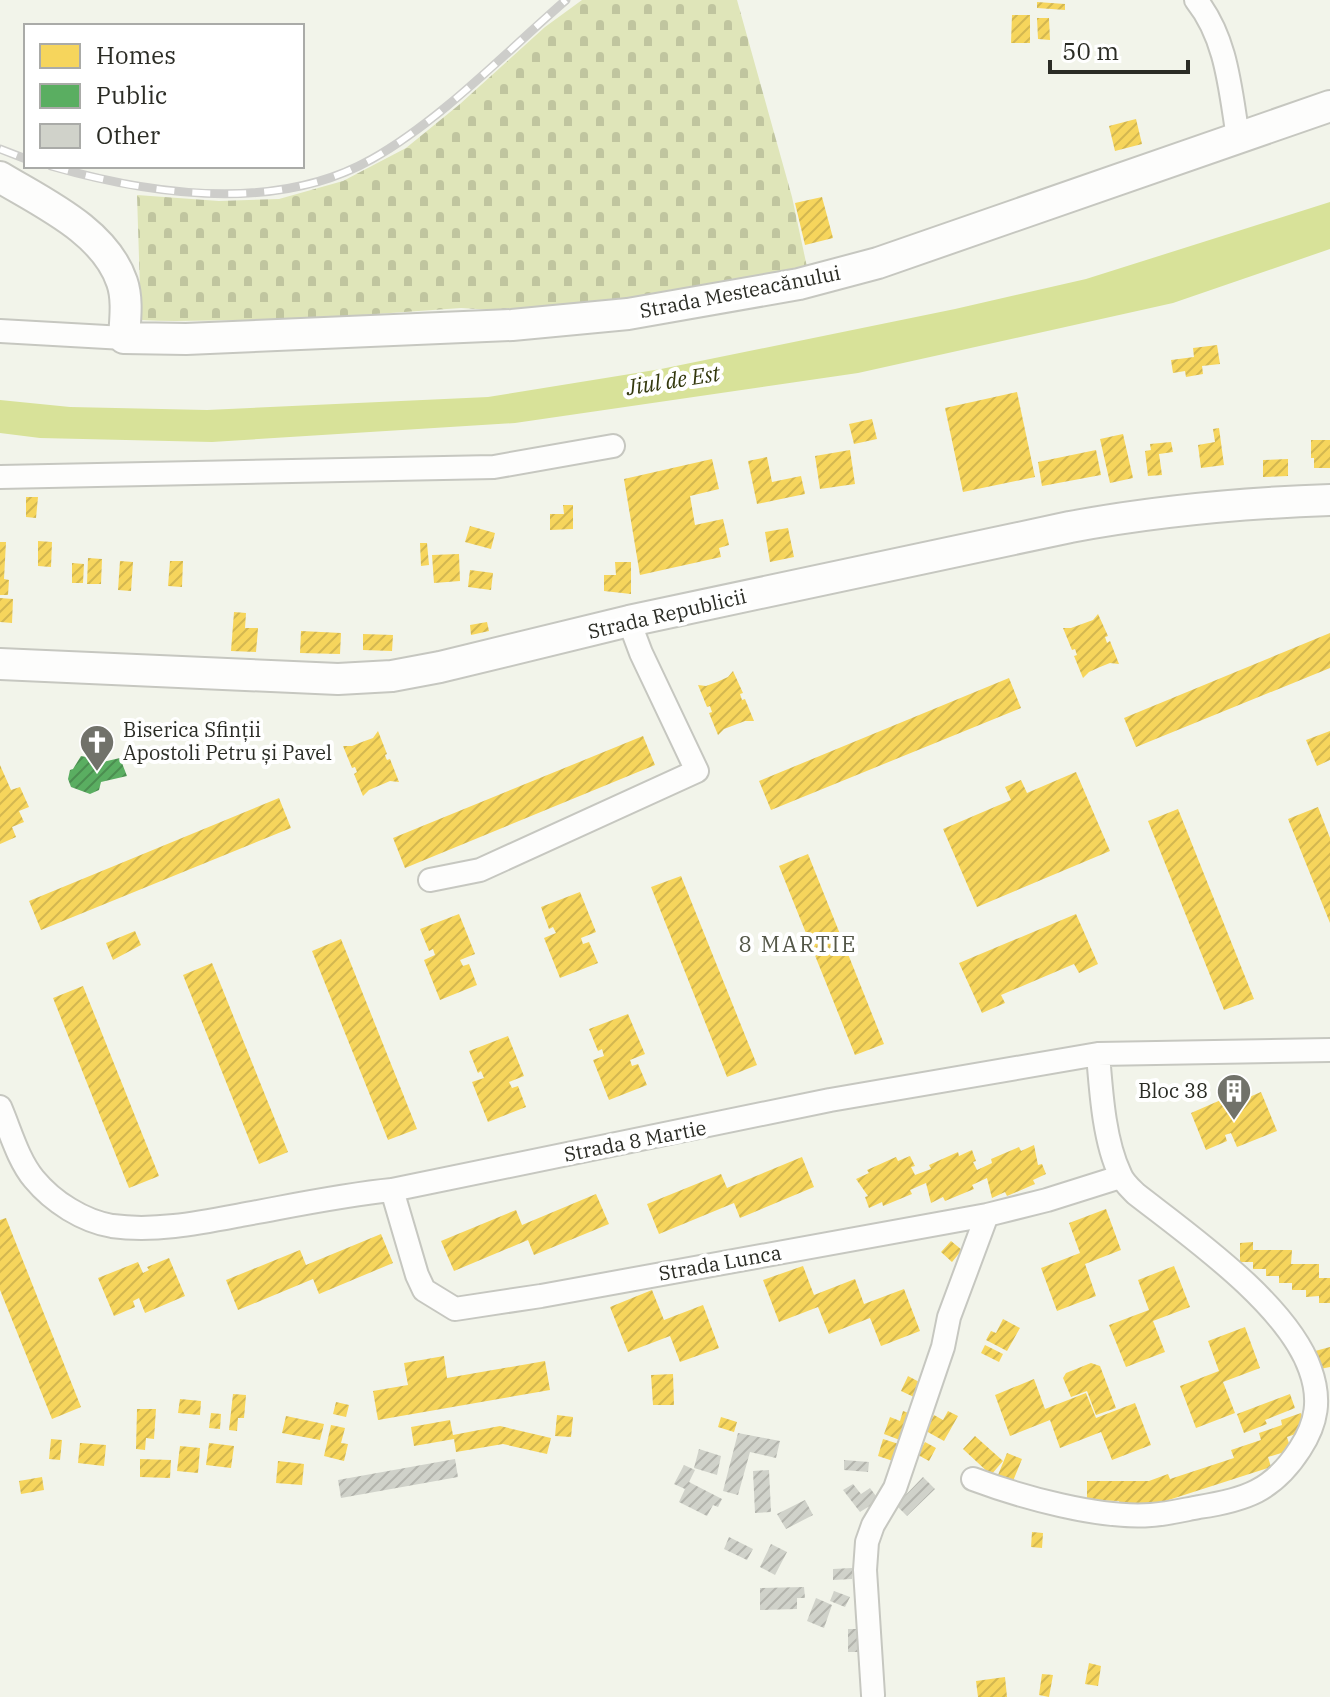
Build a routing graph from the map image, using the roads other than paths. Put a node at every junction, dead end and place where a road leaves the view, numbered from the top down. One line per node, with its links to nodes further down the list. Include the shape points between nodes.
1 (1196, 0): 3 (street, via 1224,53)
2 (1330, 106): 3 (street, Strada Mesteacănului)
3 (1238, 137): 6 (street, Strada Mesteacănului, via 878,263 728,297 628,314 512,325)
4 (0, 177): 6 (street, via 55,210 109,256 123,283)
5 (0, 331): 6 (street)
6 (124, 338)
7 (613, 446): 8 (street, via 494,467)
8 (0, 477)
9 (1330, 500): 10 (street, Strada Republicii, via 1127,516)
10 (629, 621): 11 (street, Strada Republicii, via 392,676 338,679); 12 (street, via 697,771 480,870)
11 (0, 664)
12 (430, 880)
13 (1330, 1050): 14 (street, Strada 8 Martie)
14 (1098, 1054): 16 (street); 17 (street, Strada 8 Martie, via 830,1100)
15 (0, 1107): 17 (street, Strada 8 Martie, via 32,1177 75,1213 109,1226 188,1225)
16 (1120, 1177): 18 (street, Strada Lunca); 19 (street, via 1252,1287 1291,1335 1311,1370 1314,1423 1279,1474 1233,1502 1150,1515 1108,1514)
17 (392, 1190): 18 (street, Strada Lunca, via 424,1290 455,1309)
18 (987, 1215): 20 (street, via 895,1488 867,1542)
19 (973, 1479)
20 (873, 1695)

